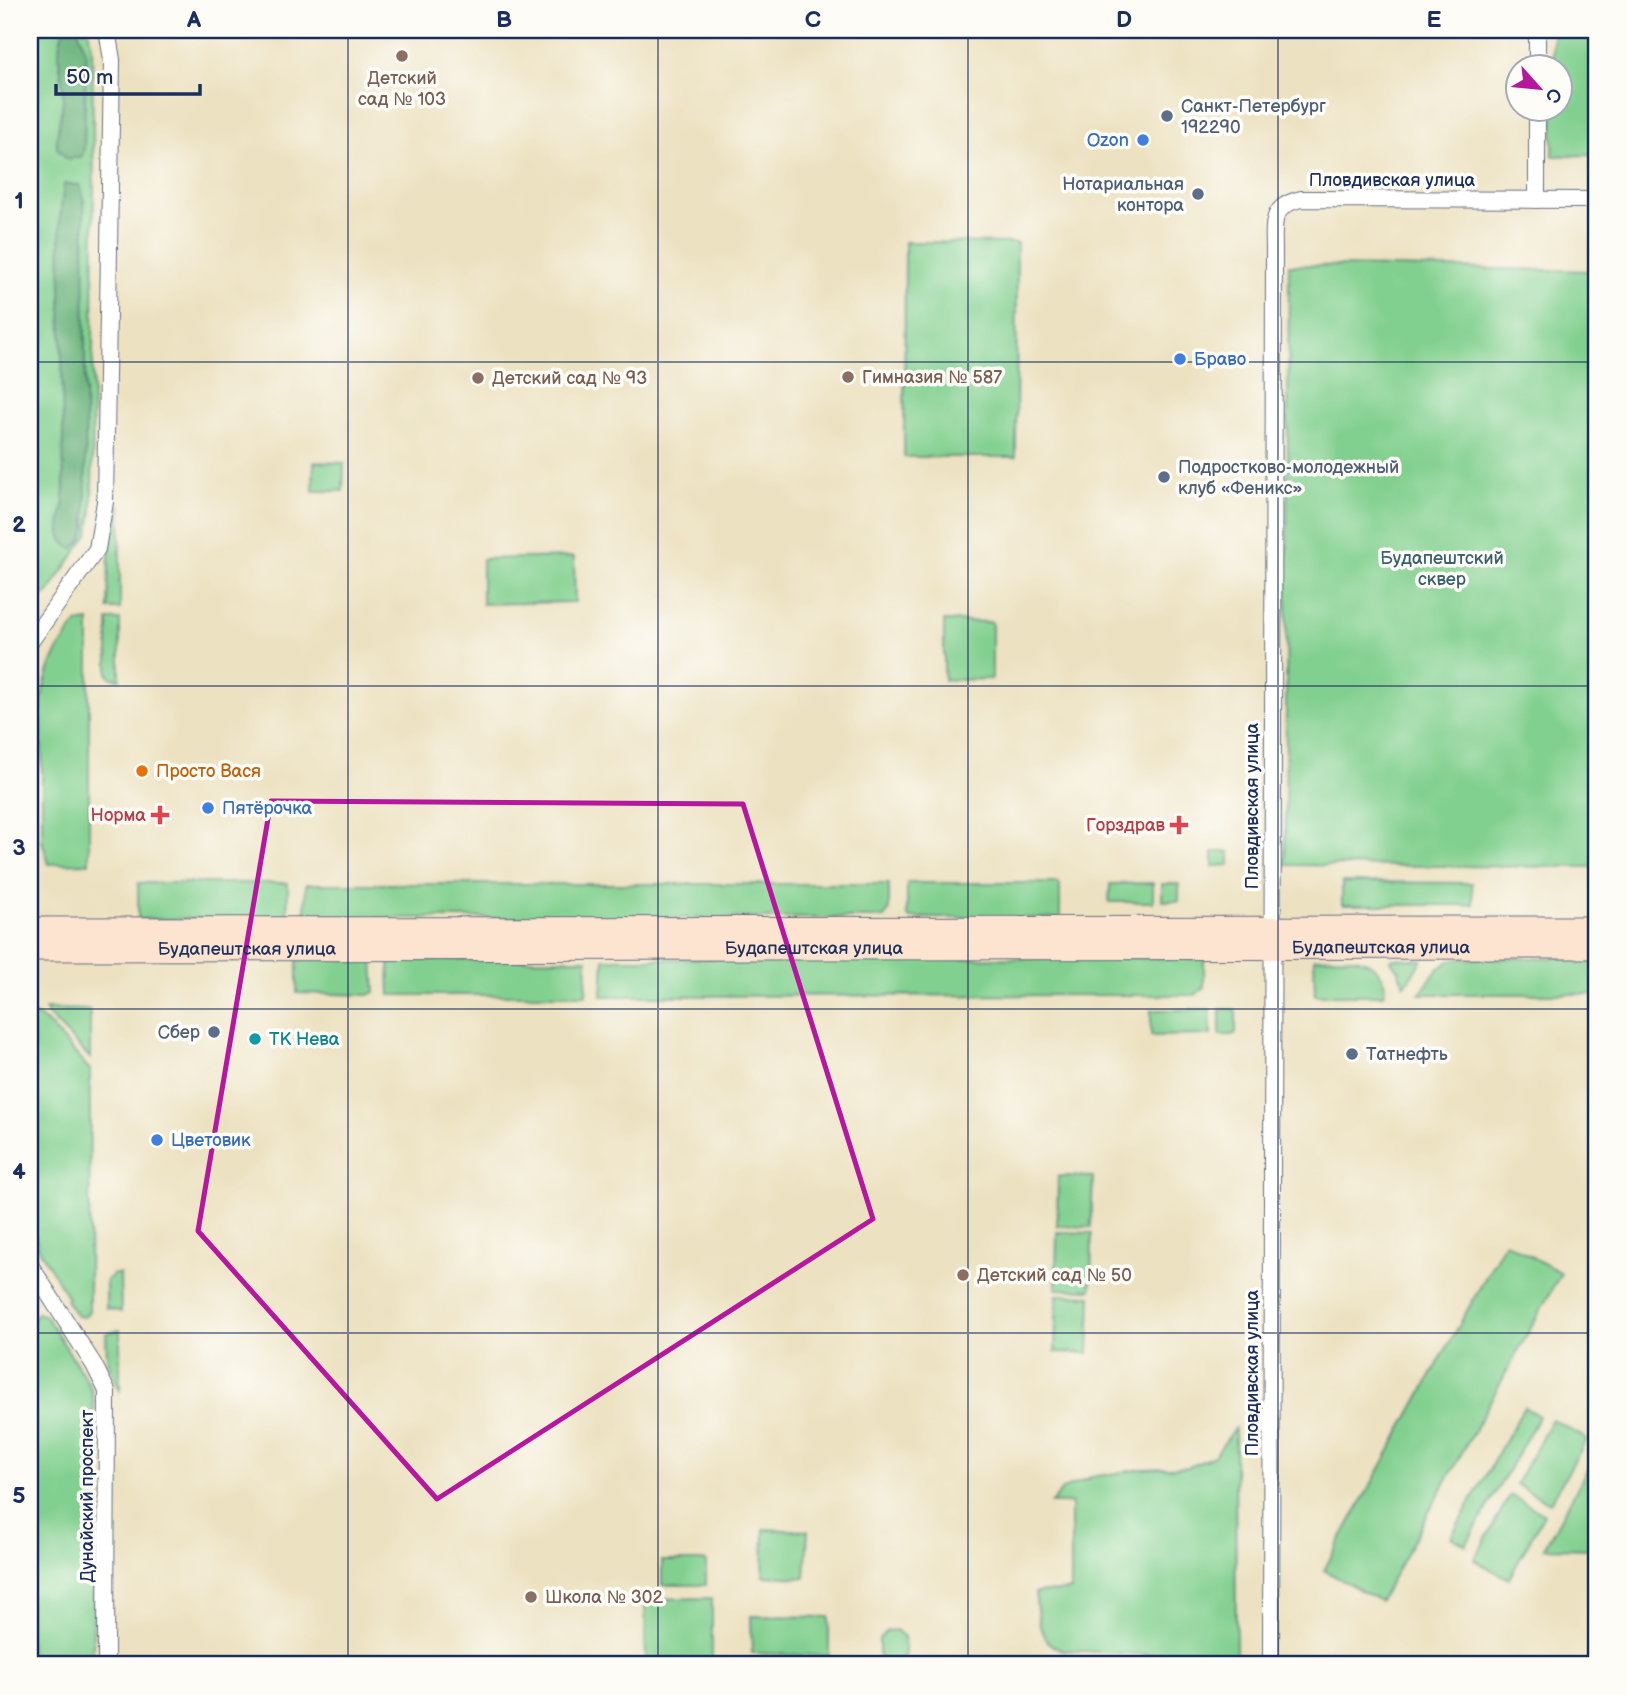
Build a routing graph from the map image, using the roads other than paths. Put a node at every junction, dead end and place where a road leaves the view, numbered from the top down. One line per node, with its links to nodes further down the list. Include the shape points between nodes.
1 (107, 30): 7 (street, via 112,60 105,502 97,550)
2 (1537, 30): 3 (street)
3 (1537, 52)
4 (1537, 122): 5 (street)
5 (1537, 200): 6 (street, Пловдивская улица); 10 (street, Пловдивская улица, via 1301,199 1286,202 1277,210)
6 (1597, 200)
7 (30, 642)
8 (1597, 928): 10 (street, Будапештская улица)
9 (30, 929): 10 (street, Будапештская улица)
10 (1271, 938): 11 (street, Будапештская улица); 12 (street, Будапештская улица); 15 (street, Пловдивская улица)
11 (1597, 947)
12 (30, 949)
13 (30, 1265): 14 (street, Дунайский проспект, via 107,1391)
14 (106, 1665)
15 (1271, 1665)

